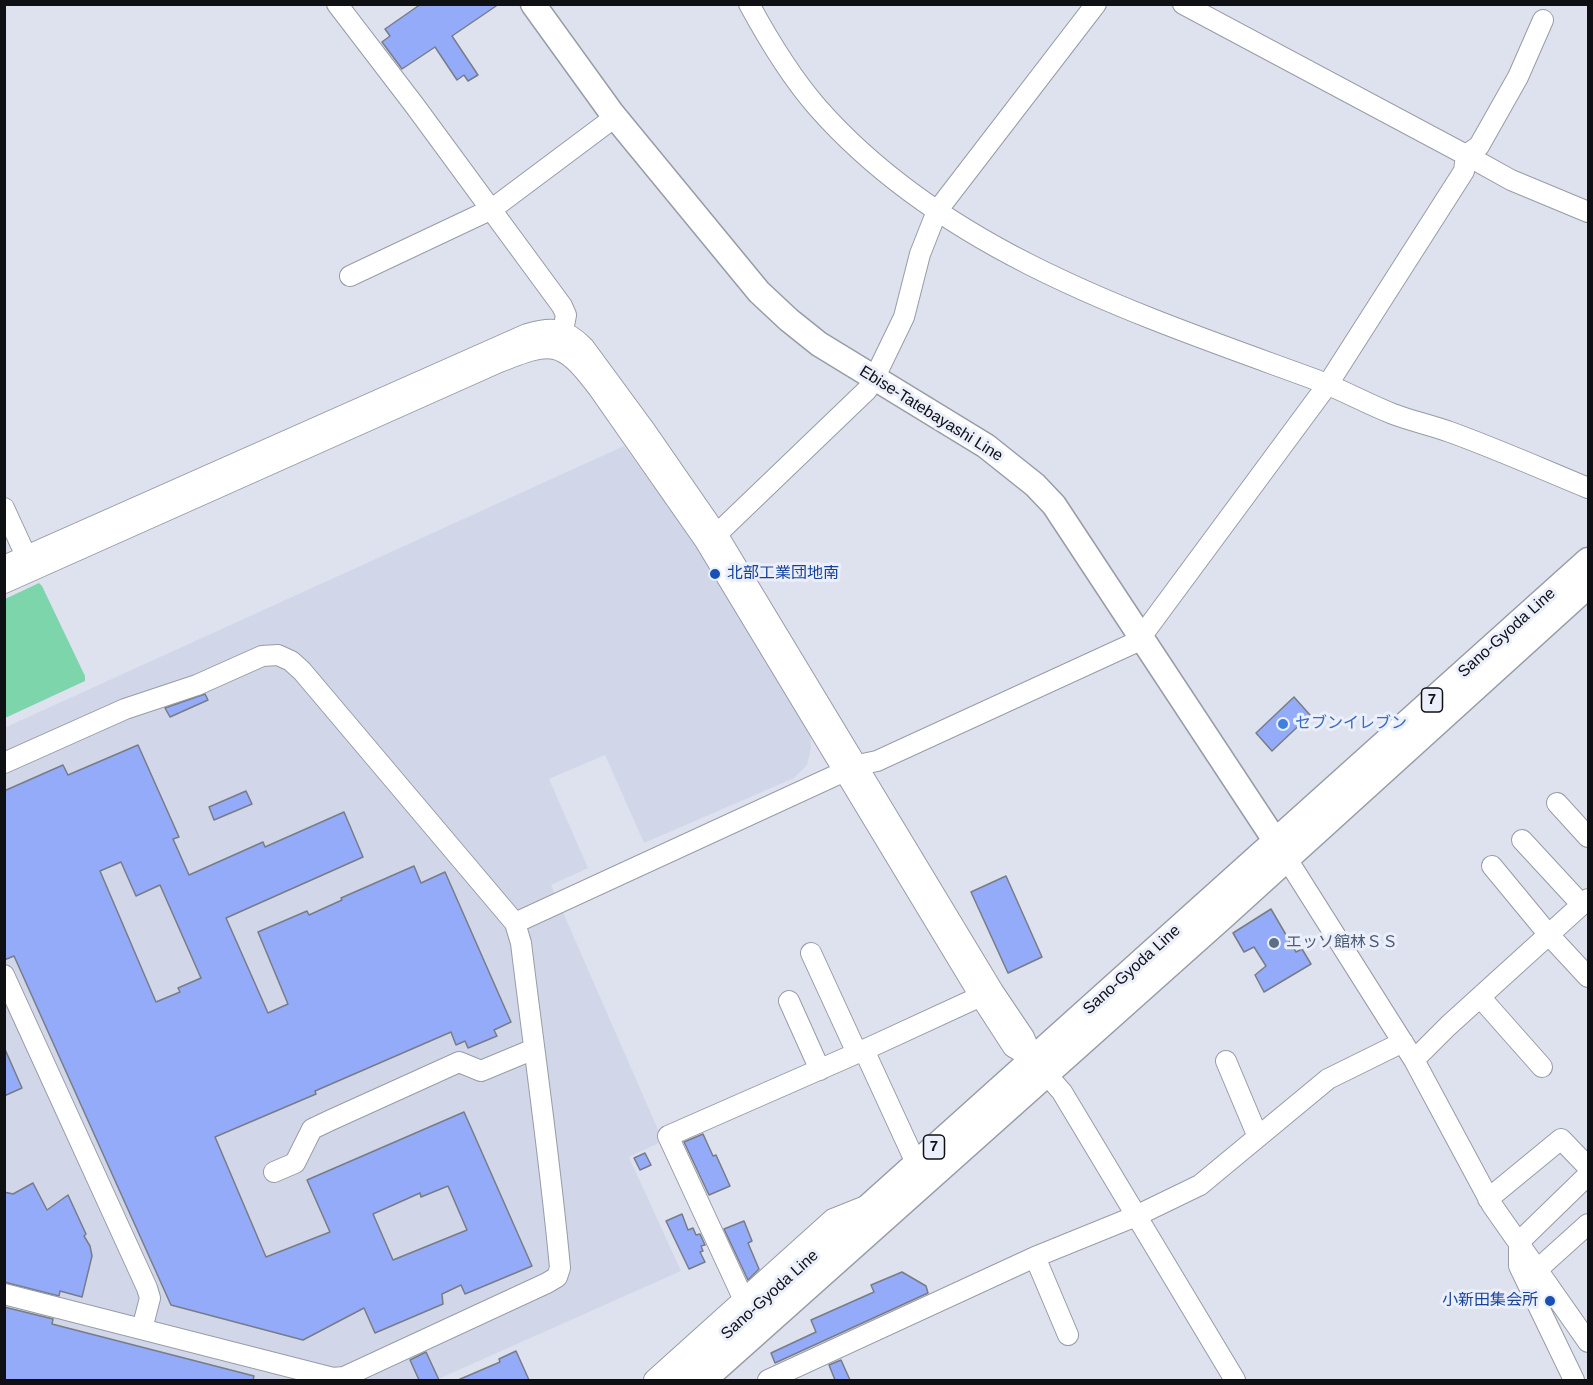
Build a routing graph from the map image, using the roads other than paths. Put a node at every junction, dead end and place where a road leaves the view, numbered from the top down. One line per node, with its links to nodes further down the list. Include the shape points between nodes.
1 (337, 4): 9 (street)
2 (533, 4): 7 (main road, Ebise-Tatebayashi Line)
3 (749, 4): 10 (street, via 778,57 818,108 877,166)
4 (1096, 4): 10 (street)
5 (1183, 4): 8 (street)
6 (1543, 20): 8 (street, via 1479,146)
7 (615, 117): 9 (street); 14 (main road, Ebise-Tatebayashi Line, via 759,292 819,344)
8 (1466, 155): 11 (street, via 1511,180); 15 (street, via 1464,171)
9 (492, 209): 12 (street); 13 (street, via 562,306 566,315)
10 (937, 211): 14 (street, via 920,254 904,317); 15 (street, via 1034,268 1093,296)
11 (1588, 212)
12 (351, 276)
13 (563, 331): 18 (street, via 584,347 645,430); 20 (street, via 527,334)
14 (874, 379): 18 (street); 24 (main road, Ebise-Tatebayashi Line, via 986,446 1035,485 1054,506)
15 (1328, 384): 16 (street, via 1393,414 1449,431); 24 (street)
16 (1588, 488)
17 (4, 508): 20 (street)
18 (711, 538): 20 (street, via 579,363 568,353 540,347); 26 (street)
19 (1588, 560): 30 (main road, Sano-Gyoda Line / 7)
20 (29, 564): 21 (street); 22 (street)
21 (4, 566)
22 (4, 583)
23 (1588, 586): 30 (main road, Sano-Gyoda Line / 7)
24 (1141, 637): 26 (street, via 877,761); 30 (main road, Ebise-Tatebayashi Line)
25 (4, 763): 33 (street, via 125,709 197,686 262,656 278,655 302,671)
26 (851, 768): 33 (street); 38 (street)
27 (1557, 802): 28 (street)
28 (1588, 837)
29 (1522, 840): 32 (street)
30 (1281, 850): 41 (street); 46 (main road, Sano-Gyoda Line / 7)
31 (1492, 866): 34 (street)
32 (1585, 902): 34 (street)
33 (515, 923): 42 (street, via 521,942)
34 (1549, 935): 37 (street); 39 (street)
35 (811, 953): 43 (street)
36 (4, 975): 65 (street, via 147,1288 150,1298)
37 (1588, 976)
38 (987, 993): 43 (street); 46 (street, via 1024,1037)
39 (1480, 997): 44 (street); 47 (street)
40 (789, 1001): 48 (street)
41 (1403, 1042): 44 (street); 49 (street, via 1328,1079)
42 (534, 1049): 52 (street, via 481,1071 459,1062 331,1120 312,1129 295,1163); 65 (street, via 553,1190 560,1268 556,1277 344,1377 333,1378)
43 (861, 1052): 48 (street); 50 (street)
44 (1414, 1060): 54 (street)
45 (1226, 1061): 49 (street)
46 (1040, 1067): 50 (main road, Sano-Gyoda Line / 7); 56 (street, via 1062,1092); 58 (main road, Sano-Gyoda Line / 7)
47 (1542, 1067)
48 (820, 1070): 63 (street, via 668,1136)
49 (1258, 1137): 56 (street, via 1200,1185)
50 (915, 1163): 55 (main road, Sano-Gyoda Line / 7)
51 (1588, 1167): 54 (street, via 1561,1139)
52 (274, 1172)
53 (1588, 1175): 59 (street)
54 (1488, 1198): 59 (street)
55 (871, 1203): 58 (main road, Sano-Gyoda Line / 7); 63 (street, via 833,1219)
56 (1136, 1216): 60 (street); 72 (street)
57 (1588, 1224): 61 (street)
58 (844, 1241): 70 (main road, Sano-Gyoda Line / 7); 71 (main road, Sano-Gyoda Line / 7)
59 (1519, 1242): 61 (street); 73 (street, via 1519,1266)
60 (1035, 1257): 66 (street); 68 (street)
61 (1538, 1269): 64 (street)
62 (4, 1294): 65 (street)
63 (743, 1298): 69 (street)
64 (1582, 1319): 67 (street)
65 (142, 1329)
66 (1068, 1335)
67 (1588, 1342)
68 (774, 1379)
69 (654, 1380)
70 (675, 1380)
71 (704, 1380)
72 (1235, 1380)
73 (1574, 1380)

